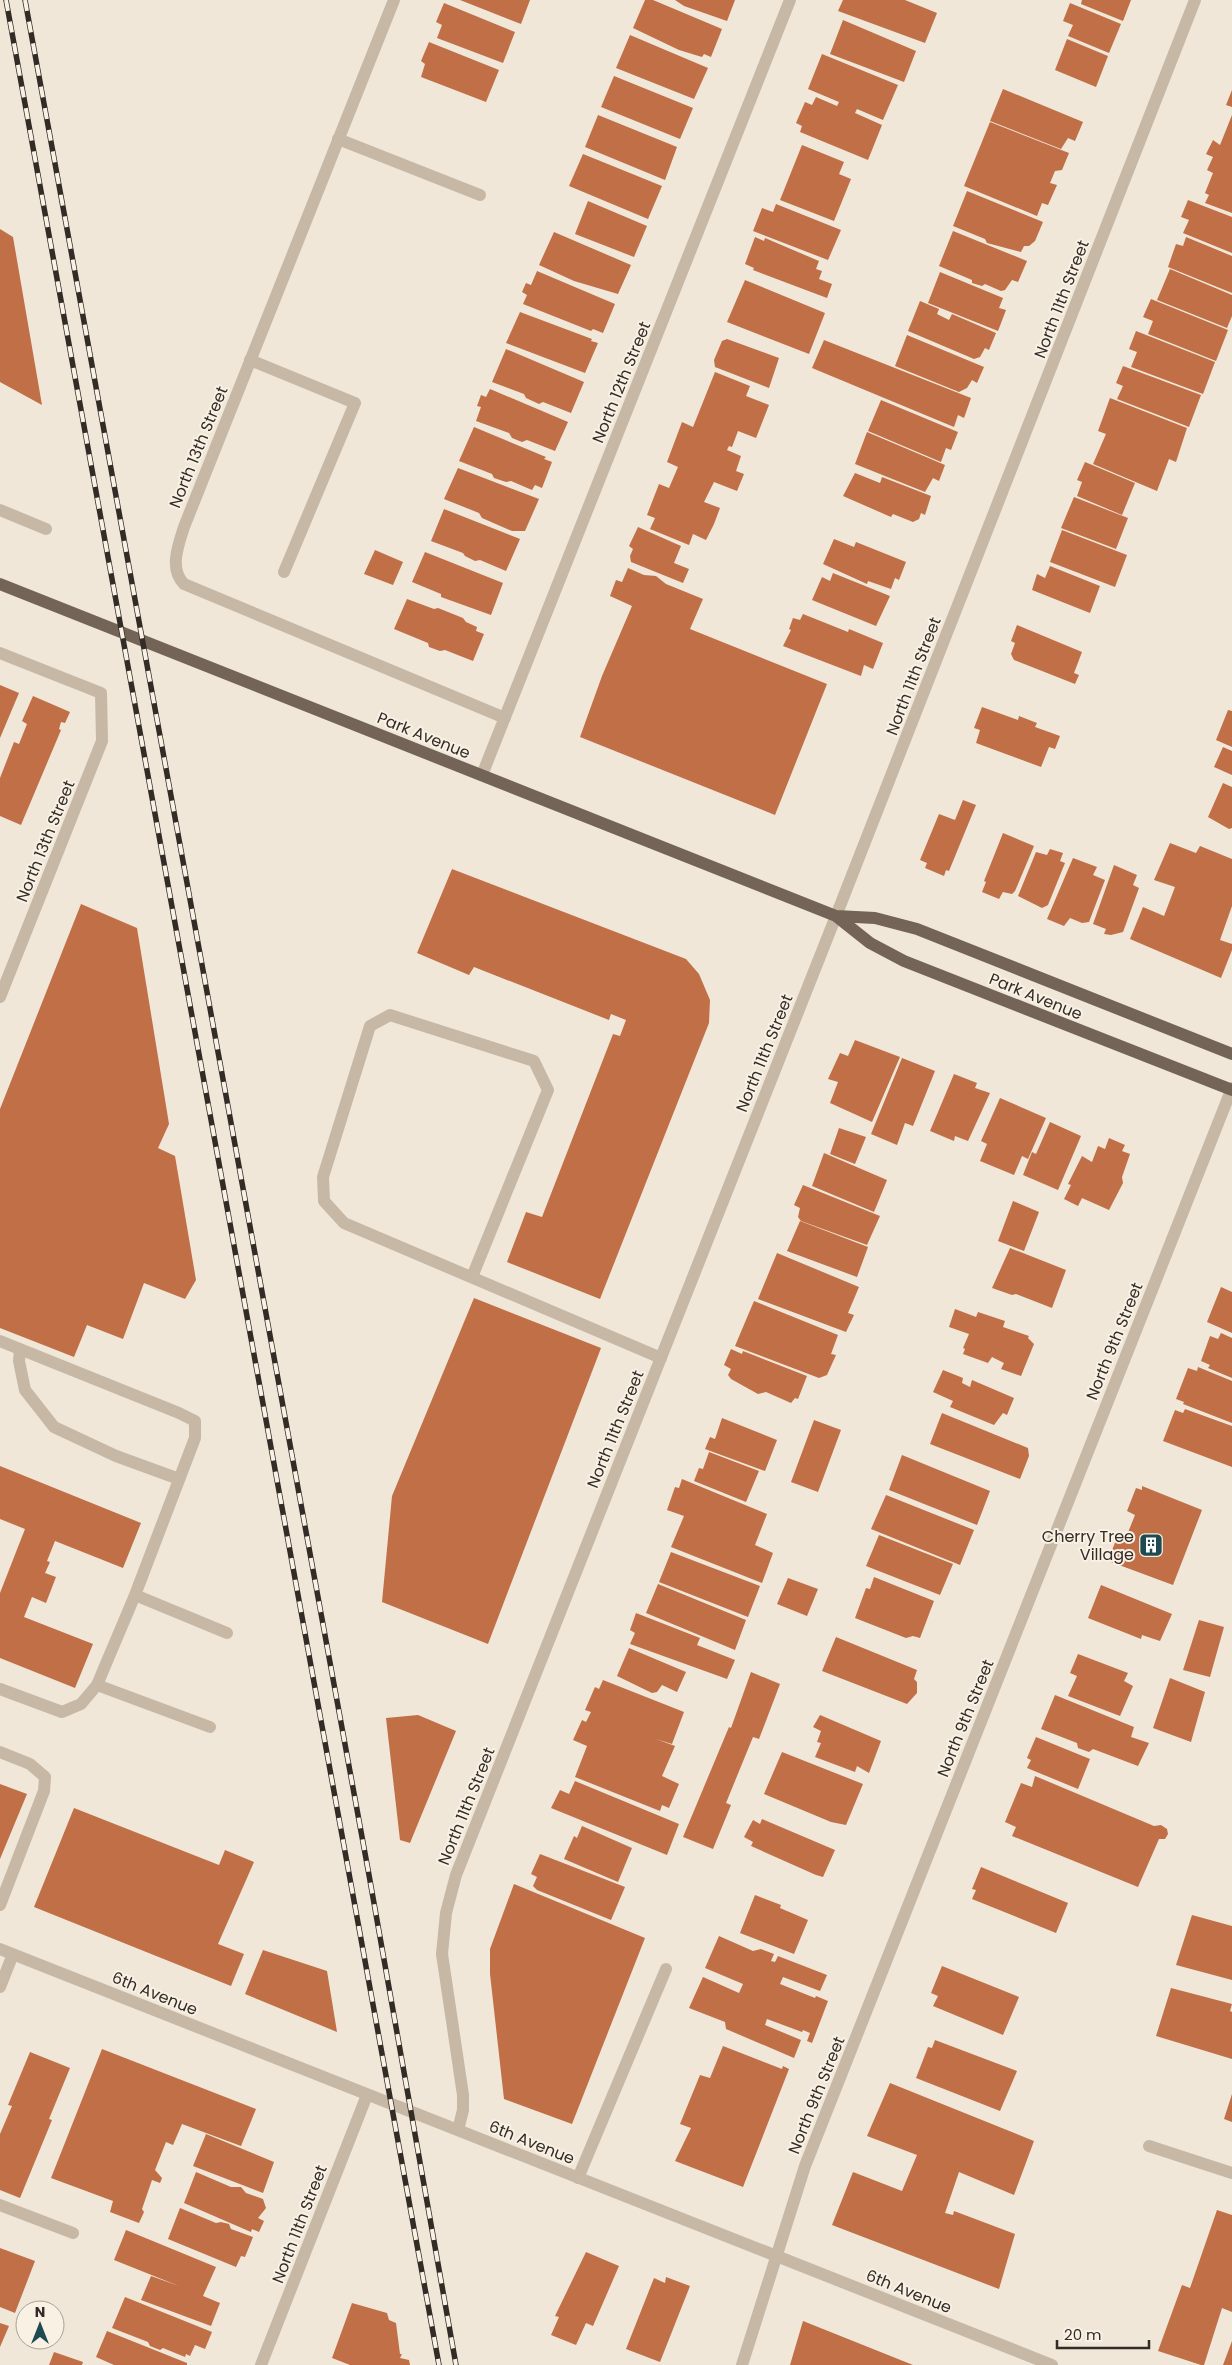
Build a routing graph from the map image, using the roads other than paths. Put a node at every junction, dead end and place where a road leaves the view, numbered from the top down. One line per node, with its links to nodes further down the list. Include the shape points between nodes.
1 (394, 0): 4 (street, North 13th Street)
2 (790, 0): 12 (street, North 12th Street)
3 (1196, 0): 14 (street, North 11th Street)
4 (338, 139): 5 (street); 6 (street, North 13th Street)
5 (480, 195)
6 (250, 360): 9 (street, via 355,403); 12 (street, North 13th Street, via 184,527 175,566 177,577 184,584)
7 (0, 510): 8 (street)
8 (46, 529)
9 (284, 572)
10 (0, 584): 13 (main road, Park Avenue)
11 (0, 653): 15 (street, North 13th Street, via 101,693 102,741)
12 (505, 718): 13 (street, North 12th Street)
13 (482, 775): 14 (main road, Park Avenue)
14 (836, 916): 16 (main road, Park Avenue, via 876,918 916,929); 17 (main road, Park Avenue, via 870,944 904,962); 21 (street, North 11th Street)
15 (0, 997)
16 (1232, 1054)
17 (1232, 1090): 41 (street, North 9th Street, via 805,2166)
18 (472, 1278): 18 (street, via 344,1223 324,1201 323,1177 370,1026 390,1015 534,1061 548,1090); 21 (street)
19 (0, 1341): 20 (street)
20 (20, 1349): 22 (street, via 25,1390 54,1427 116,1456); 22 (street, via 194,1421 195,1438)
21 (661, 1358): 35 (street, North 11th Street, via 450,1892 442,1954 463,2095 463,2110)
22 (179, 1479): 23 (street)
23 (135, 1595): 24 (street); 25 (street)
24 (227, 1633)
25 (97, 1685): 26 (street, via 81,1704 62,1712); 27 (street)
26 (0, 1689)
27 (210, 1727)
28 (0, 1752): 29 (street, via 30,1764 45,1777 44,1791)
29 (0, 1905)
30 (0, 1949): 31 (street, 6th Avenue)
31 (13, 1954): 33 (street); 34 (street, 6th Avenue)
32 (666, 1969): 38 (street)
33 (0, 1987)
34 (370, 2096): 35 (street, 6th Avenue); 42 (street, North 11th Street)
35 (454, 2128): 38 (street, 6th Avenue)
36 (1149, 2146): 37 (street)
37 (1232, 2172)
38 (578, 2178): 41 (street, 6th Avenue)
39 (0, 2205): 40 (street)
40 (73, 2233)
41 (776, 2256): 43 (street, North 9th Street); 44 (street, 6th Avenue)
42 (261, 2365)
43 (742, 2365)
44 (1052, 2365)

